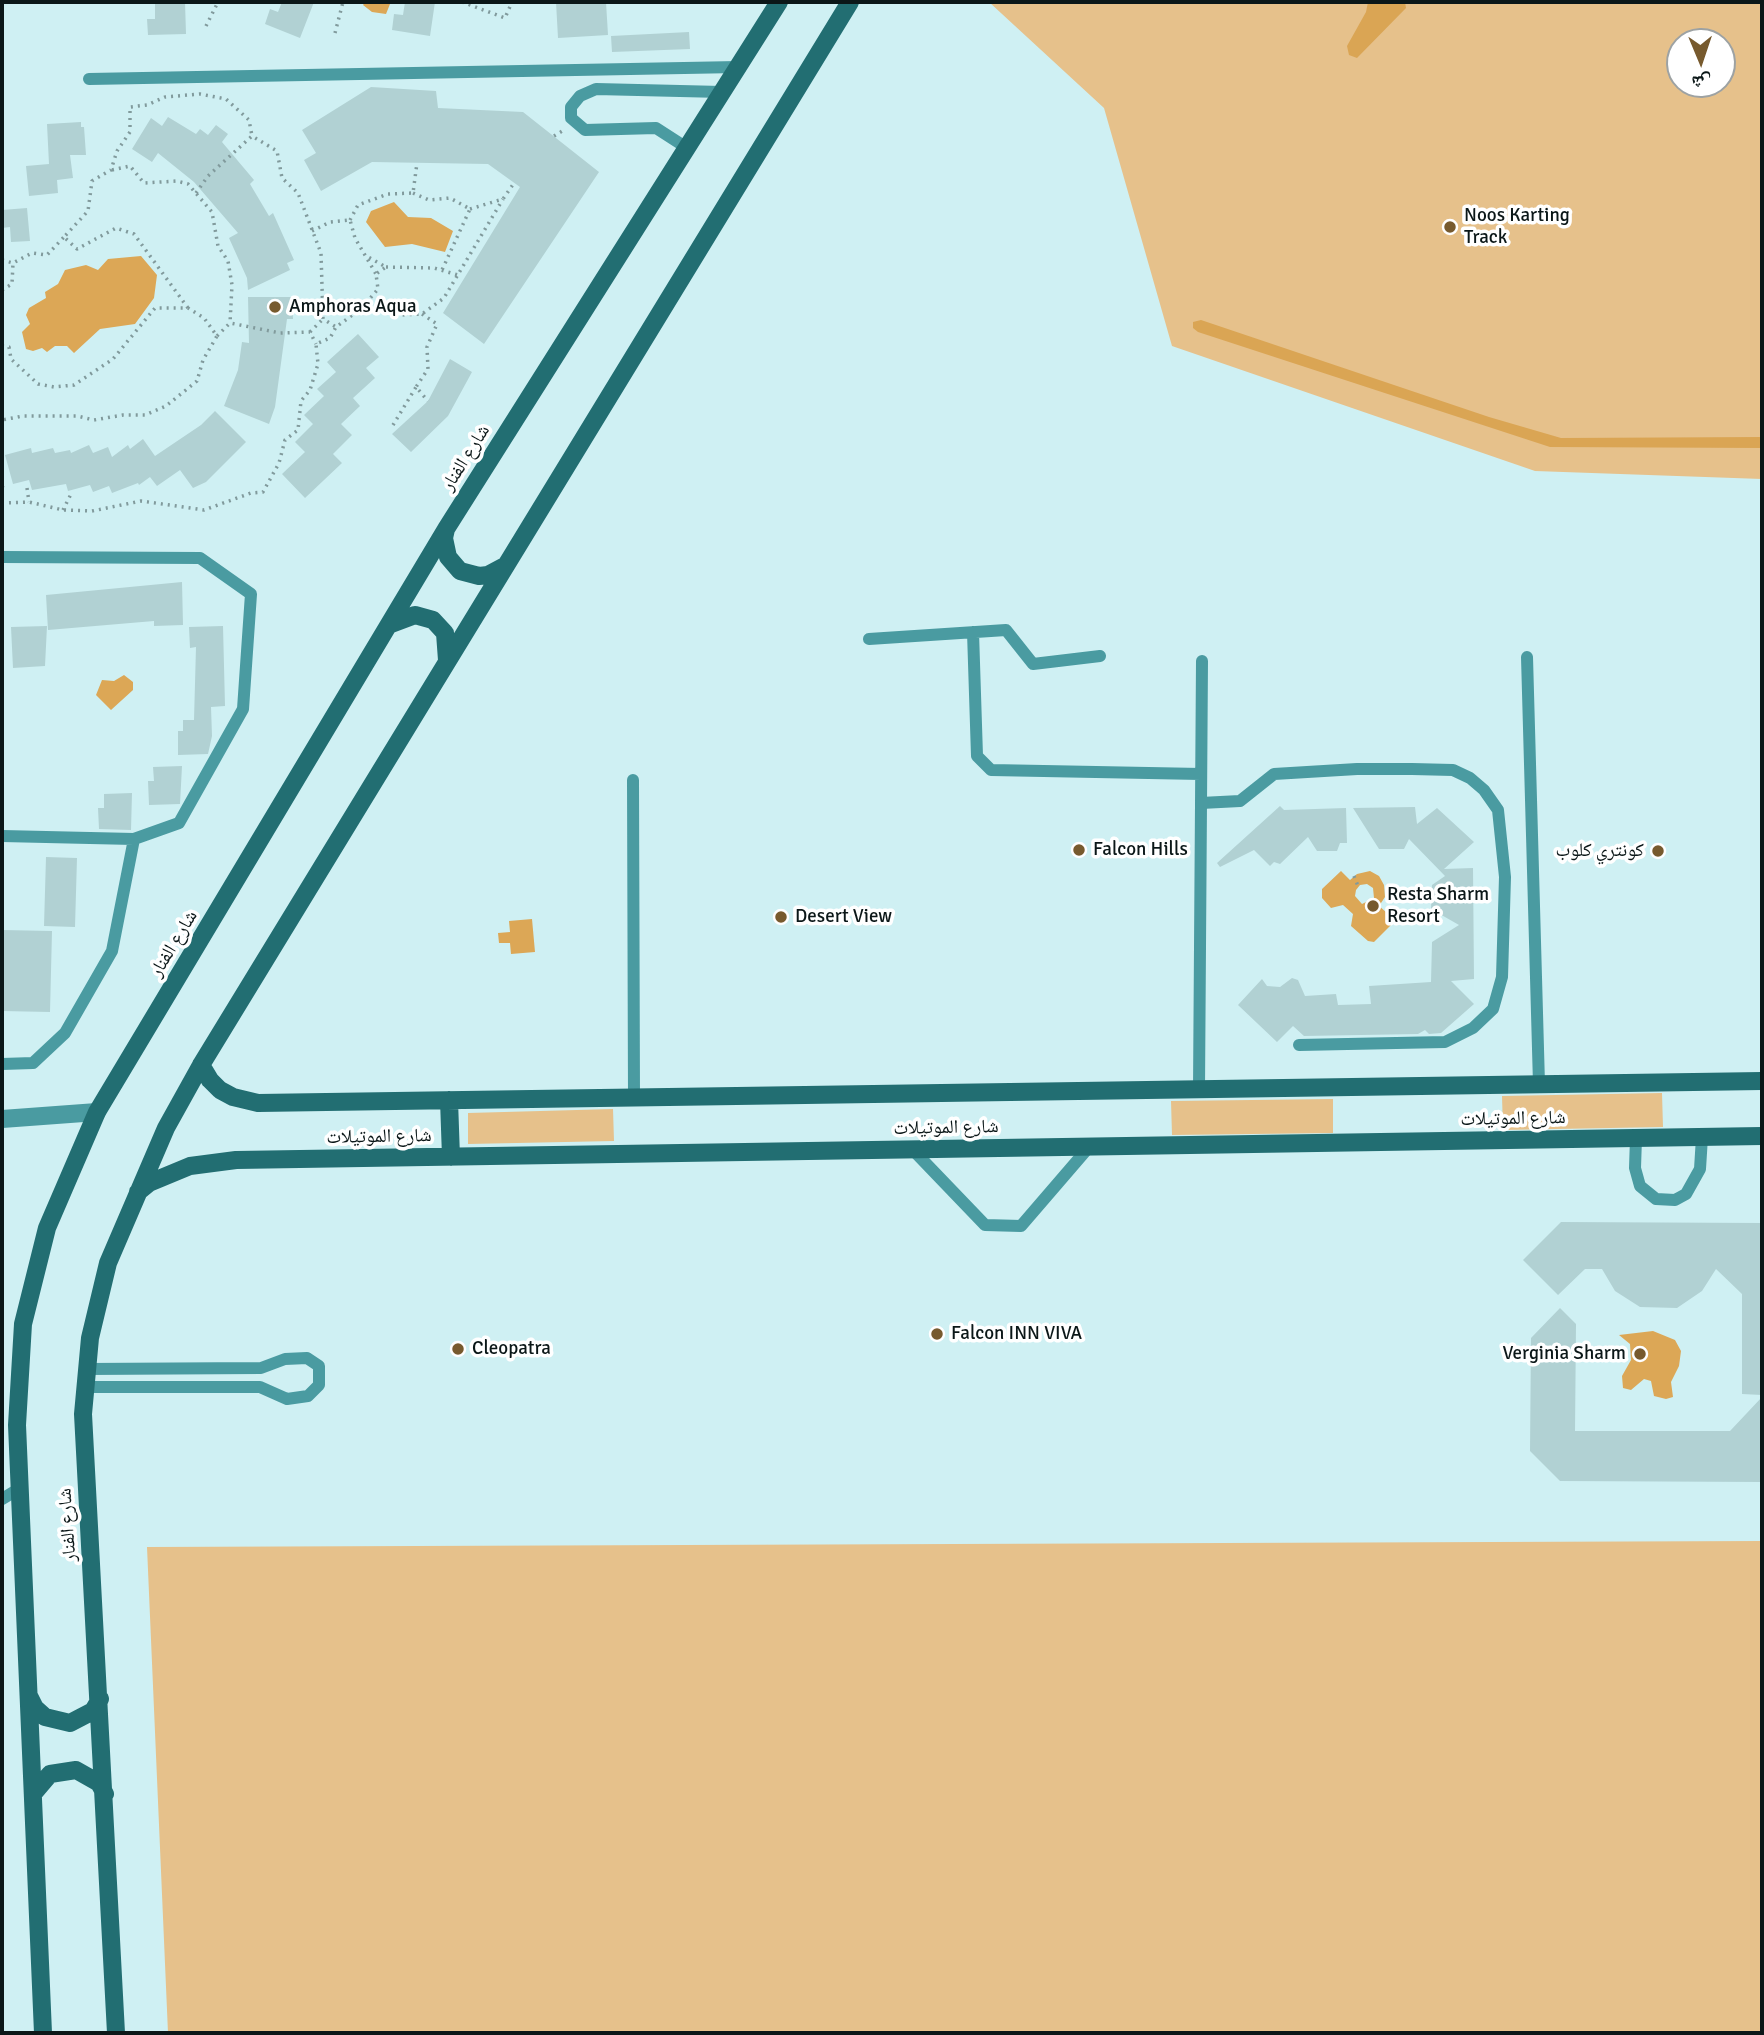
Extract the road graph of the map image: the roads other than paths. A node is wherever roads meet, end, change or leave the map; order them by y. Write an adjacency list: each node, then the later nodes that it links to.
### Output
1 (779, 2): 3 (main road, شارع الفنار)
2 (850, 2): 9 (main road, شارع الفنار)
3 (738, 67): 4 (lane); 5 (main road, شارع الفنار)
4 (89, 79)
5 (722, 92): 6 (main road, شارع الفنار); 6 (lane)
6 (687, 148): 7 (main road, شارع الفنار)
7 (446, 529): 9 (main road); 10 (main road, شارع الفنار)
8 (2, 557): 21 (lane)
9 (505, 566): 15 (main road, شارع الفنار)
10 (390, 625): 15 (main road); 30 (main road, شارع الفنار)
11 (973, 632): 12 (lane); 13 (lane); 17 (lane)
12 (869, 639)
13 (1100, 656)
14 (1527, 657): 26 (lane)
15 (447, 660): 24 (main road, شارع الفنار)
16 (1202, 661): 17 (lane)
17 (1201, 774): 19 (lane)
18 (633, 780): 28 (lane)
19 (1201, 803): 22 (lane); 27 (lane)
20 (2, 836): 21 (lane)
21 (134, 839): 23 (lane)
22 (1299, 1045)
23 (2, 1064)
24 (201, 1065): 29 (main road, شارع الموتيلات); 38 (main road, شارع الفنار)
25 (1762, 1081): 26 (main road, شارع الموتيلات)
26 (1539, 1084): 27 (main road, شارع الموتيلات)
27 (1199, 1089): 28 (main road, شارع الموتيلات)
28 (634, 1097): 29 (main road, شارع الموتيلات)
29 (449, 1100): 37 (main road)
30 (97, 1112): 31 (street); 40 (main road, شارع الفنار)
31 (2, 1119)
32 (1762, 1136): 33 (main road, شارع الموتيلات)
33 (1702, 1137): 34 (main road, شارع الموتيلات); 34 (lane)
34 (1636, 1138): 35 (main road, شارع الموتيلات)
35 (1089, 1147): 36 (main road, شارع الموتيلات); 36 (lane)
36 (913, 1150): 37 (main road, شارع الموتيلات)
37 (452, 1157): 38 (main road, شارع الموتيلات)
38 (138, 1192): 39 (main road, شارع الفنار)
39 (85, 1378): 39 (lane); 42 (main road, شارع الفنار)
40 (9, 1494): 41 (main road, شارع الفنار)
41 (29, 1696): 42 (main road); 43 (main road, شارع الفنار)
42 (100, 1699): 44 (main road, شارع الفنار)
43 (33, 1794): 44 (main road); 45 (main road, شارع الفنار)
44 (105, 1794): 46 (main road, شارع الفنار)
45 (43, 2033)
46 (117, 2033)

